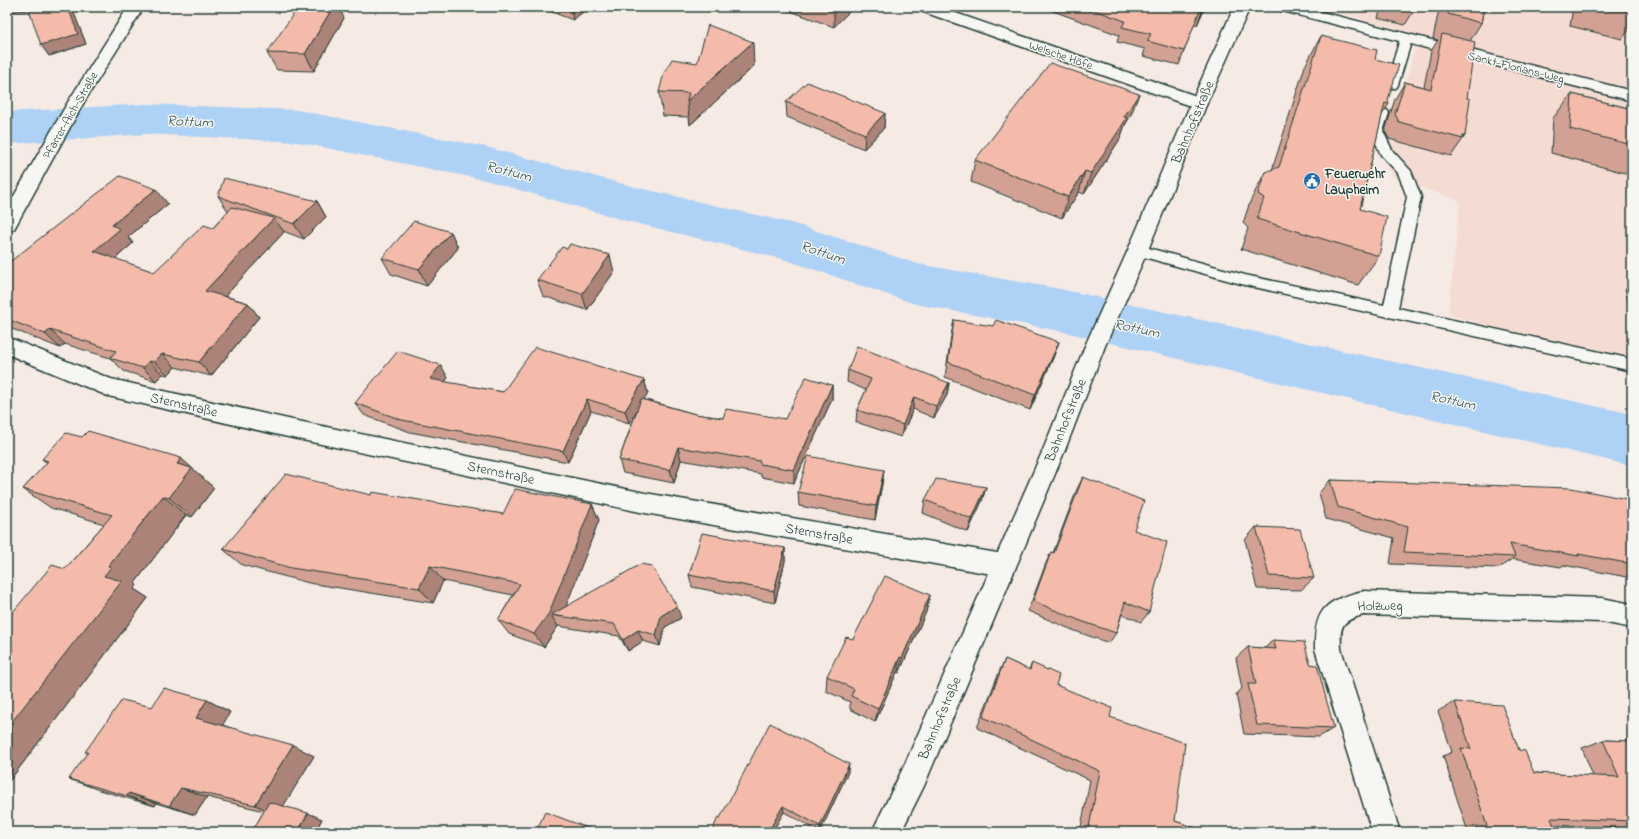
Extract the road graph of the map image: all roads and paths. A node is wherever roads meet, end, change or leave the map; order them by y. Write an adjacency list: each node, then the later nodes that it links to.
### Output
1 (136, 7): 8 (street, Pfarrer-Aich-Straße)
2 (923, 7): 7 (street, Welsche Höfe)
3 (1242, 7): 7 (street, Bahnhofstraße)
4 (1284, 7): 5 (street, Sankt-Florians-Weg)
5 (1406, 39): 6 (street, Sankt-Florians-Weg); 10 (lane)
6 (1632, 96)
7 (1199, 103): 9 (street, Bahnhofstraße)
8 (7, 224)
9 (1138, 250): 10 (lane); 13 (street, Bahnhofstraße)
10 (1390, 311): 12 (lane)
11 (7, 345): 13 (street, Sternstraße)
12 (1632, 365)
13 (1004, 565): 15 (street, Bahnhofstraße)
14 (1632, 616): 16 (street, Holzweg)
15 (886, 832)
16 (1386, 832)

